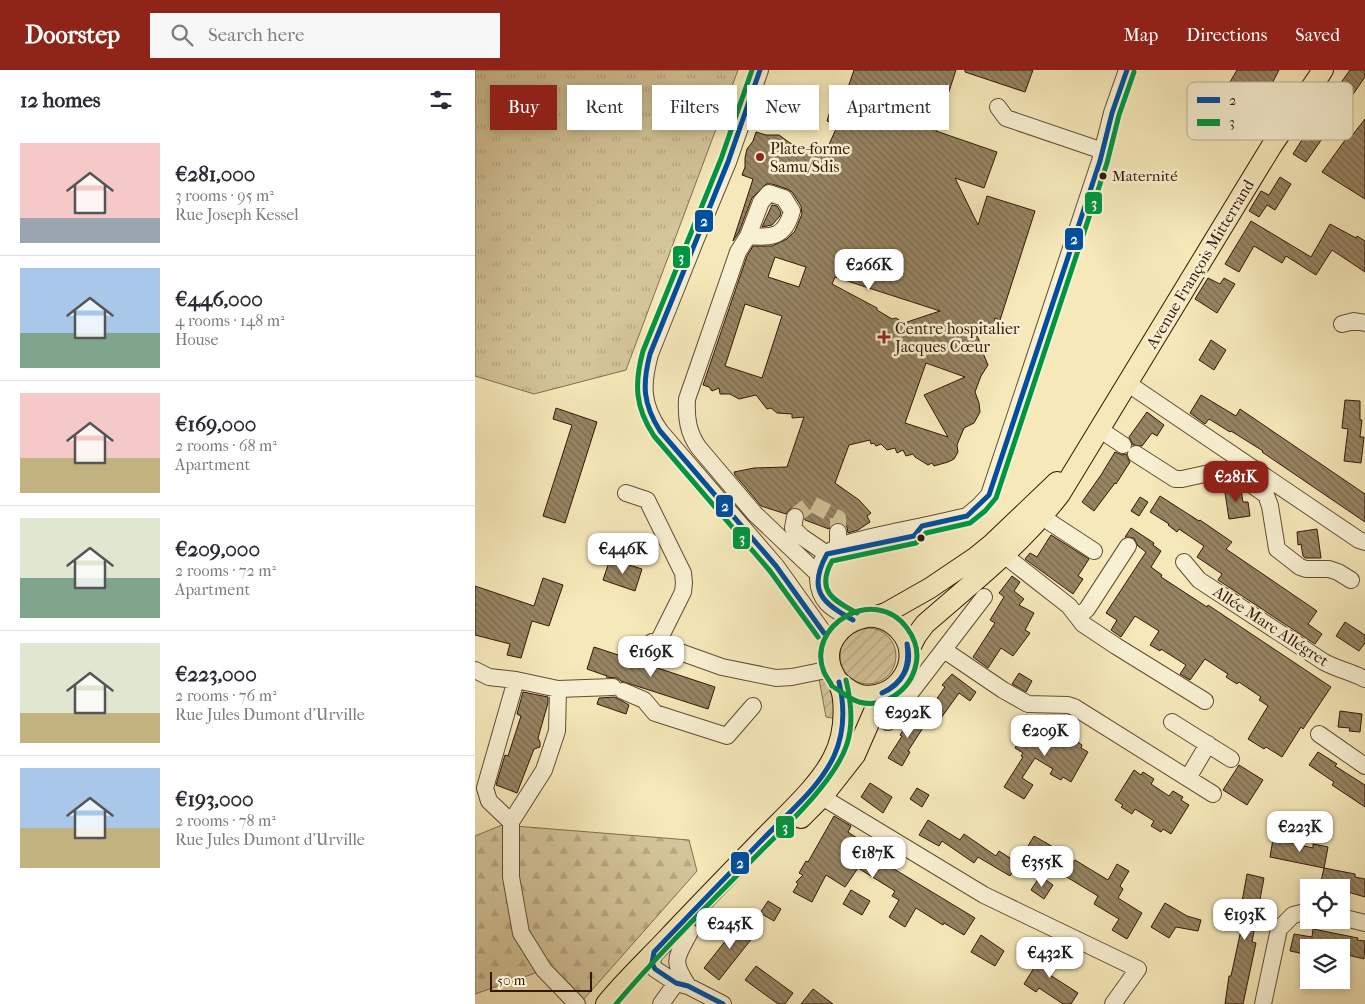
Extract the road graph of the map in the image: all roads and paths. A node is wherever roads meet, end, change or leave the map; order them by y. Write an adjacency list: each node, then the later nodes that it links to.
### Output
1 (753, 70): 6 (street)
2 (760, 70): 7 (street)
3 (1127, 70): 11 (street)
4 (1323, 70): 5 (main road, Avenue François Mitterrand)
5 (1315, 82)
6 (754, 85)
7 (755, 85)
8 (998, 107): 11 (street)
9 (747, 108): 28 (street)
10 (1274, 140): 15 (main road, Avenue François Mitterrand)
11 (1103, 151): 23 (street)
12 (748, 236): 19 (street)
13 (1365, 323): 14 (street)
14 (1342, 324)
15 (1127, 383): 16 (main road, Avenue François Mitterrand); 22 (street)
16 (1099, 429): 17 (main road, Avenue François Mitterrand); 30 (street)
17 (1080, 460): 21 (main road, Avenue François Mitterrand); 25 (main road, Avenue François Mitterrand)
18 (626, 493): 39 (street)
19 (755, 514): 28 (street); 29 (street)
20 (795, 517): 23 (street)
21 (1042, 517): 25 (main road, Avenue François Mitterrand); 26 (street)
22 (1365, 542)
23 (834, 544): 29 (street)
24 (1128, 546): 33 (street)
25 (997, 550): 32 (main road, Avenue François Mitterrand); 33 (street); 36 (main road, Avenue François Mitterrand)
26 (1094, 551)
27 (1184, 562): 40 (street, Allée Marc Allégret)
28 (776, 566): 35 (street)
29 (818, 574): 34 (street)
30 (1351, 580)
31 (984, 598): 37 (street)
32 (874, 617): 34 (main road); 36 (main road)
33 (1078, 617): 45 (street)
34 (853, 620): 35 (main road)
35 (831, 645): 39 (main road)
36 (909, 650): 42 (main road)
37 (944, 650): 42 (street); 53 (street)
38 (475, 670): 41 (street)
39 (835, 675): 44 (main road); 61 (main road)
40 (1365, 678)
41 (515, 680): 43 (street); 56 (street)
42 (908, 684): 44 (main road); 47 (street)
43 (558, 689): 46 (street); 56 (street)
44 (884, 694): 55 (main road)
45 (1205, 701)
46 (753, 706)
47 (888, 722)
48 (1172, 722): 50 (street)
49 (1319, 734): 52 (street)
50 (1208, 744): 51 (street); 53 (street)
51 (1231, 759)
52 (1365, 766)
53 (1188, 778): 54 (street)
54 (1213, 794)
55 (822, 797): 60 (main road); 68 (street)
56 (511, 822): 63 (street)
57 (1300, 913): 69 (street)
58 (1350, 919): 59 (street)
59 (1365, 923)
60 (691, 932): 61 (main road); 62 (street)
61 (655, 960): 62 (street); 64 (main road); 65 (main road)
62 (682, 985): 66 (street); 67 (street)
63 (577, 1004)
64 (605, 1004)
65 (623, 1004)
66 (661, 1004)
67 (723, 1004)
68 (1113, 1004)
69 (1263, 1004)

